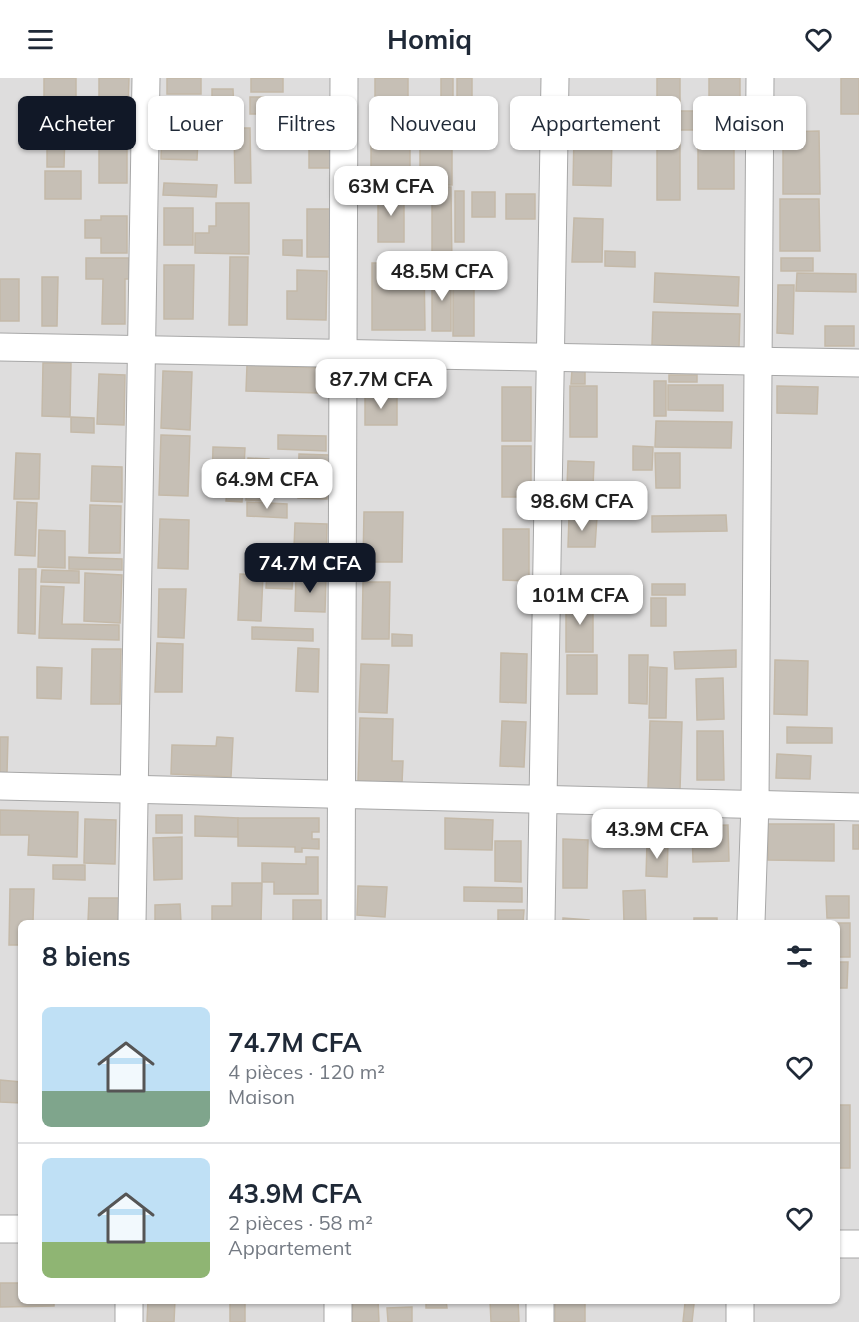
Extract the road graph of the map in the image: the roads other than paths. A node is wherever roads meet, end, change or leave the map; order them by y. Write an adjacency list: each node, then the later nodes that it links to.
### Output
1 (146, 78): 6 (street)
2 (344, 78): 7 (street)
3 (555, 78): 8 (street)
4 (760, 78): 9 (street)
5 (0, 347): 6 (street)
6 (142, 350): 7 (street); 12 (street)
7 (343, 353): 8 (street); 13 (street)
8 (549, 359): 9 (street); 14 (street)
9 (759, 362): 10 (street); 15 (street)
10 (859, 363)
11 (0, 786): 12 (street)
12 (133, 790): 13 (street); 17 (street)
13 (341, 793): 14 (street); 18 (street)
14 (542, 801): 15 (street); 19 (street)
15 (755, 803): 16 (street); 20 (street)
16 (859, 807)
17 (132, 920)
18 (341, 920)
19 (542, 920)
20 (751, 920)
21 (0, 1229): 22 (street)
22 (18, 1229)
23 (840, 1244): 24 (street)
24 (859, 1244)
25 (129, 1304): 29 (street)
26 (338, 1304): 30 (street)
27 (540, 1304): 31 (street)
28 (740, 1304): 32 (street)
29 (129, 1322)
30 (338, 1322)
31 (540, 1322)
32 (740, 1322)

